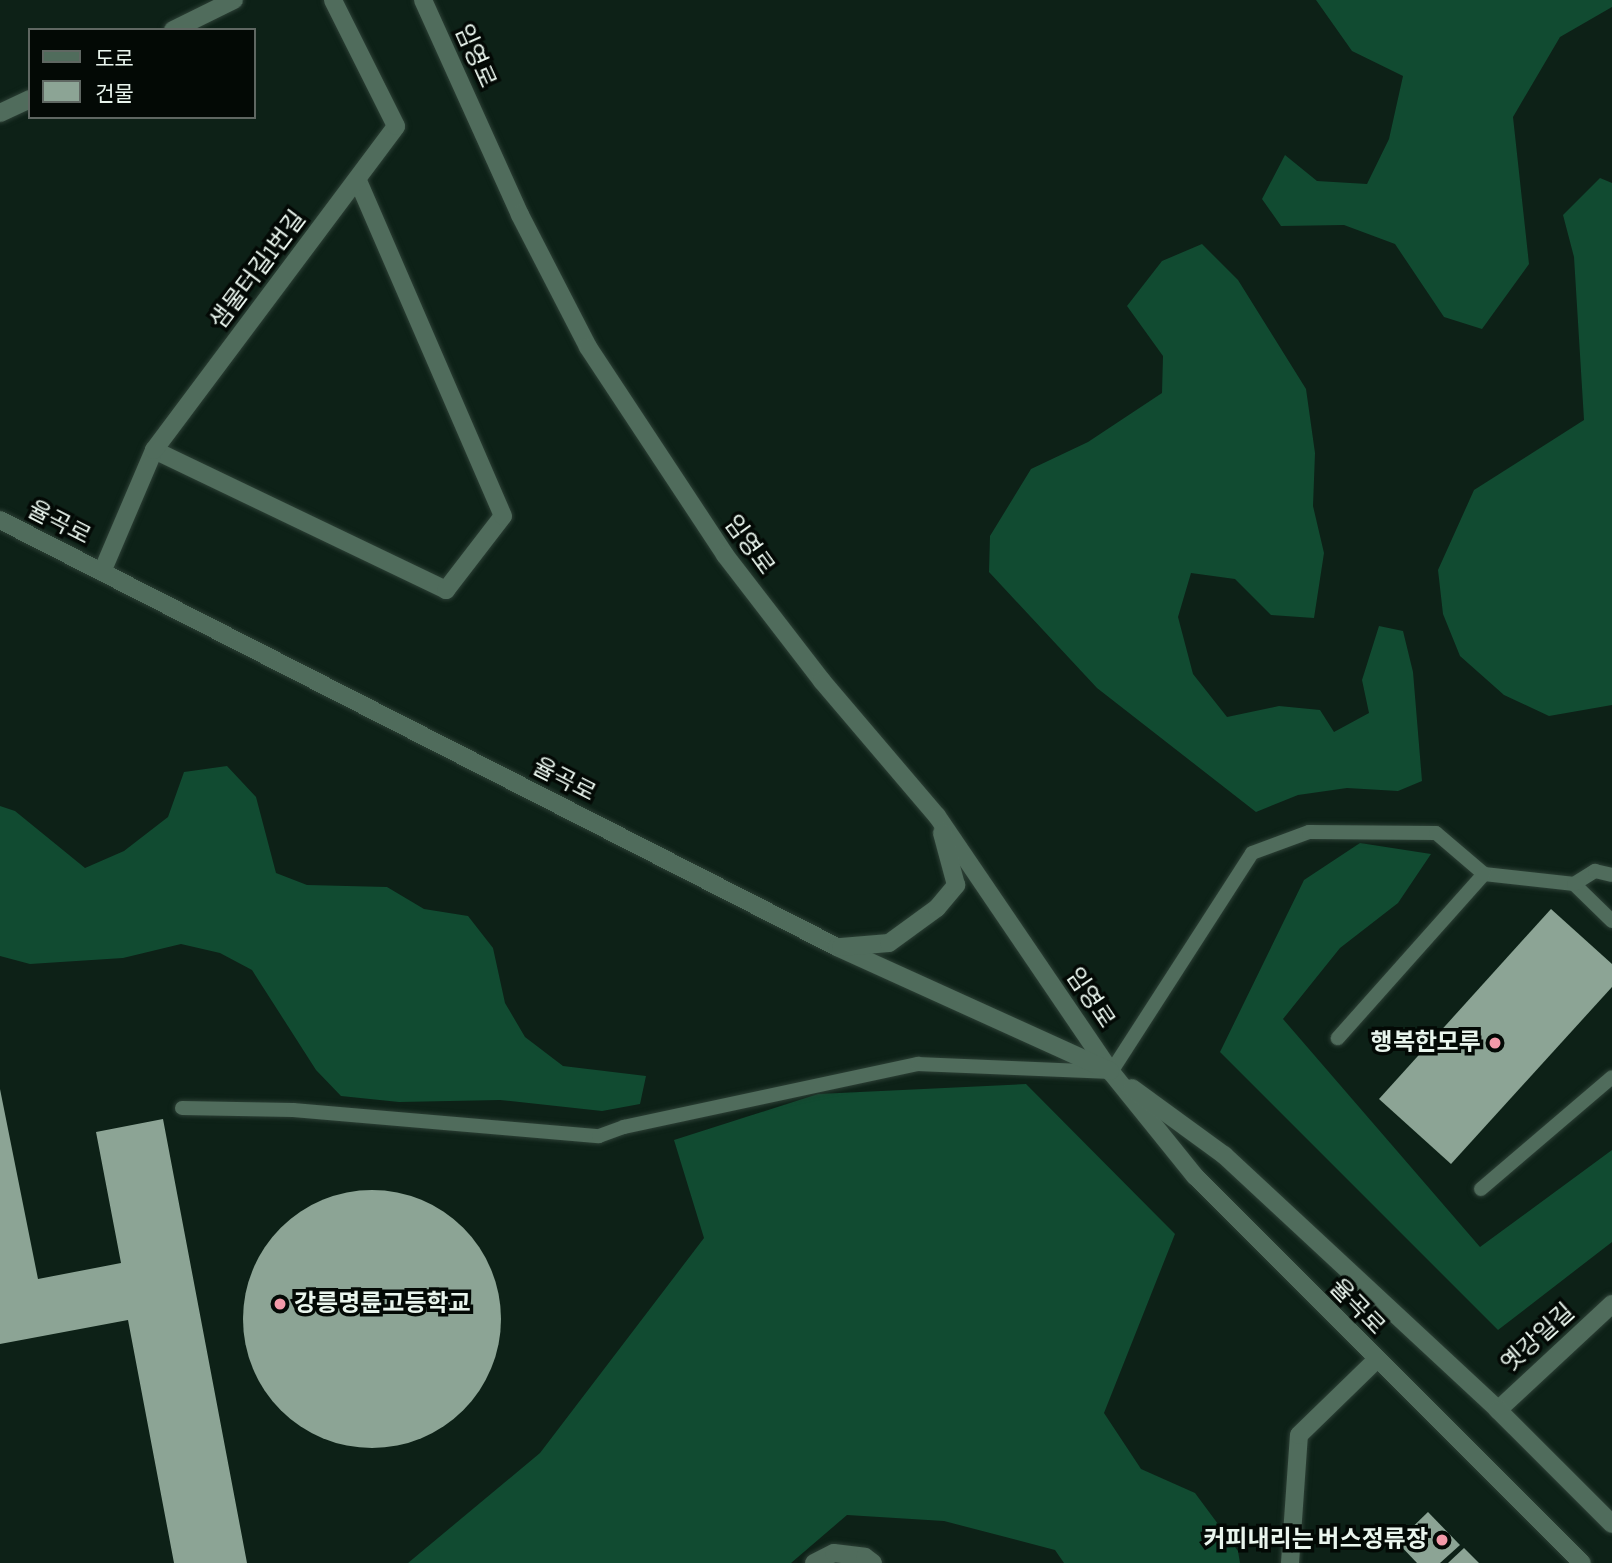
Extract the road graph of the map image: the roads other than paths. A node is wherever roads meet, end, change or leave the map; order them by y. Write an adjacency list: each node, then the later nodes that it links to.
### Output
1 (234, 0): 4 (street)
2 (333, 0): 7 (street, 샘물터길1번길)
3 (423, 0): 11 (street, 임영로)
4 (177, 28)
5 (28, 100): 6 (street)
6 (0, 113)
7 (357, 179): 8 (street, 샘물터길1번길); 8 (street)
8 (155, 450): 10 (street, 샘물터길1번길)
9 (0, 520): 10 (street, 율곡로)
10 (102, 572): 16 (street, 율곡로)
11 (937, 816): 16 (street); 18 (street, 임영로)
12 (1484, 874): 14 (lane); 17 (lane); 18 (lane)
13 (1612, 875): 14 (lane)
14 (1574, 884): 15 (lane)
15 (1612, 921)
16 (837, 947): 18 (street, 율곡로)
17 (1338, 1038)
18 (1111, 1072): 20 (lane); 23 (street, 율곡로); 24 (street, 율곡로)
19 (1612, 1077): 21 (lane)
20 (182, 1108)
21 (1481, 1189)
22 (1612, 1304): 24 (street, 옛강일길)
23 (1375, 1361): 28 (street); 29 (street, 율곡로)
24 (1498, 1410): 25 (street, 율곡로)
25 (1612, 1524)
26 (814, 1563): 27 (street)
27 (873, 1563)
28 (1290, 1563)
29 (1581, 1563)

